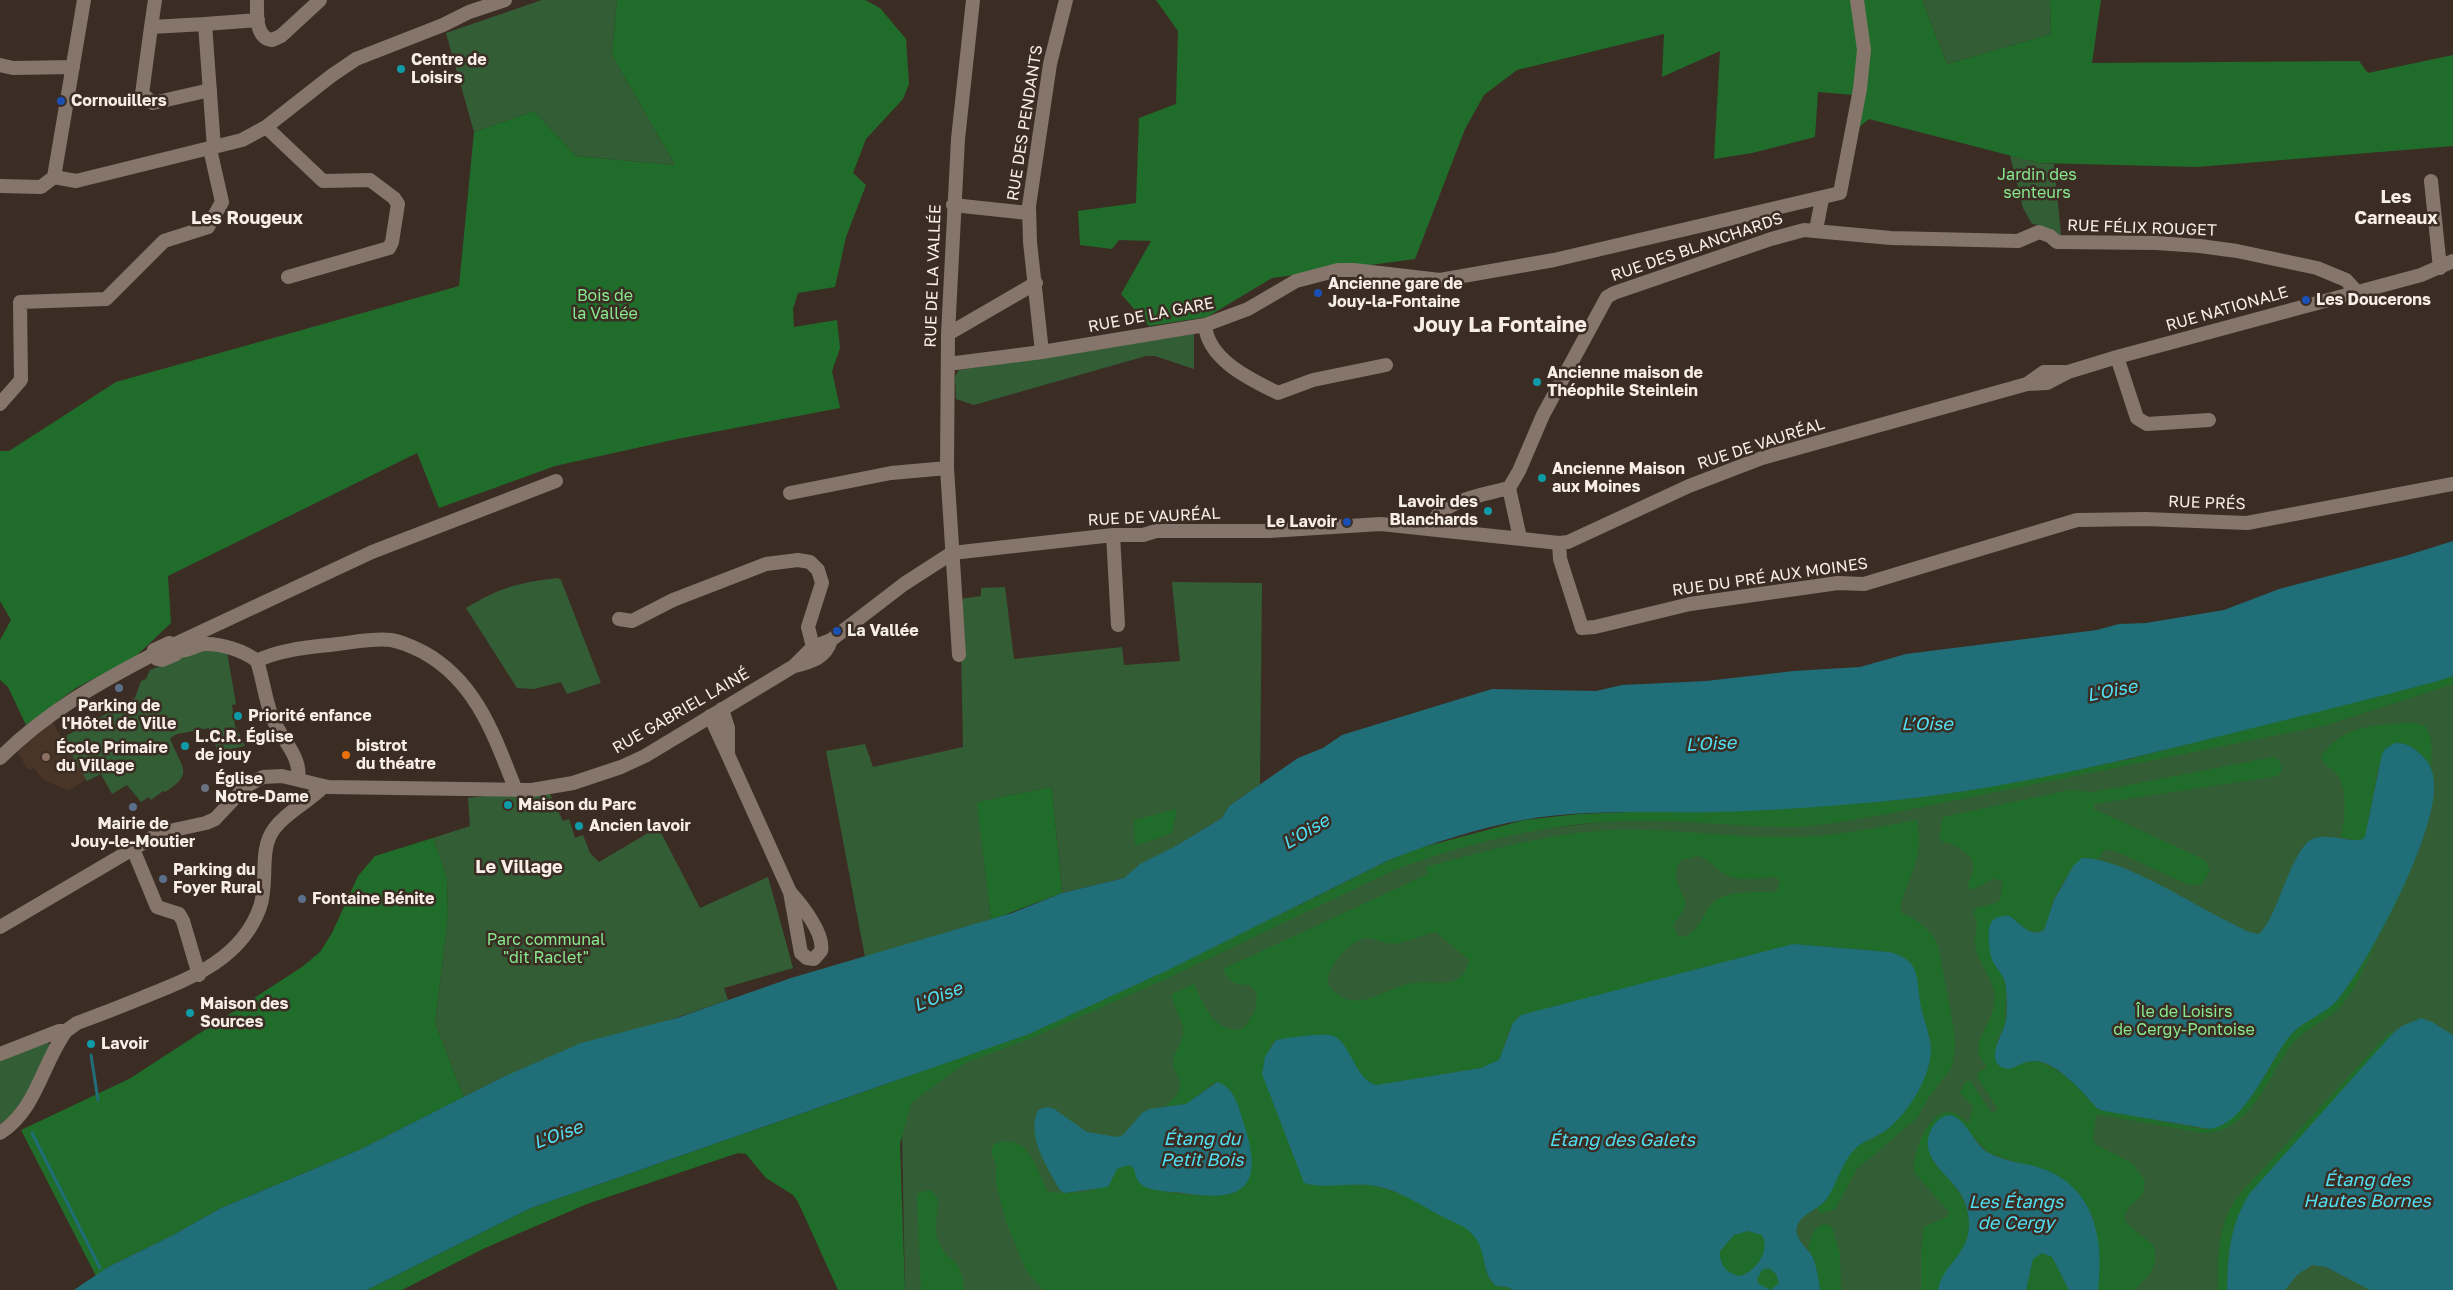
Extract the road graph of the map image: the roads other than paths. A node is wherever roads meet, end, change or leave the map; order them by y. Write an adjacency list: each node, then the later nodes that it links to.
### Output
1 (84, 0): 14 (street)
2 (156, 0): 12 (street)
3 (257, 0): 10 (street)
4 (320, 0): 10 (street)
5 (505, 0): 9 (street)
6 (973, 0): 22 (street, RUE DE LA VALLÉE)
7 (1066, 0): 23 (street, RUE DES PENDANTS)
8 (1857, 0): 21 (street, RUE DE LA GARE)
9 (467, 6): 16 (street)
10 (258, 20): 11 (street)
11 (205, 24): 12 (street); 15 (street)
12 (151, 27): 15 (street)
13 (0, 65): 14 (street)
14 (73, 67): 18 (street)
15 (210, 90): 17 (street)
16 (266, 127): 17 (street); 28 (street)
17 (212, 148): 18 (street); 37 (street)
18 (54, 177): 20 (street)
19 (2431, 181): 27 (street)
20 (0, 186)
21 (1822, 199): 24 (street); 31 (street, RUE DE LA GARE)
22 (953, 205): 23 (street); 32 (street, RUE DE LA VALLÉE)
23 (1028, 213): 29 (street, RUE DES PENDANTS)
24 (1816, 230): 25 (street, RUE DES BLANCHARDS); 43 (street, RUE DES BLANCHARDS)
25 (1923, 239): 30 (street, RUE FÉLIX ROUGET)
26 (2453, 262): 27 (street, RUE NATIONALE)
27 (2440, 268): 30 (street, RUE NATIONALE)
28 (288, 277)
29 (1036, 283): 32 (street); 33 (street, RUE DES PENDANTS)
30 (2356, 291): 34 (street, RUE NATIONALE)
31 (1205, 325): 33 (street, RUE DE LA GARE); 36 (street)
32 (948, 334): 35 (street, RUE DE LA VALLÉE)
33 (1042, 352): 35 (street, RUE DE LA GARE)
34 (2117, 357): 38 (street, RUE NATIONALE); 39 (street)
35 (948, 364): 40 (street, RUE DE LA VALLÉE)
36 (1386, 365)
37 (0, 404)
38 (1933, 410): 48 (street, RUE DE VAURÉAL)
39 (2209, 420)
40 (947, 468): 44 (street); 49 (street, RUE DE LA VALLÉE)
41 (556, 482): 55 (street)
42 (2453, 484): 50 (street, RUE PRÉS)
43 (1509, 488): 45 (street); 47 (street)
44 (790, 493)
45 (1430, 529): 46 (street, RUE DE VAURÉAL); 47 (street, RUE DE VAURÉAL)
46 (1113, 535): 49 (street, RUE DE VAURÉAL); 52 (street)
47 (1520, 538): 48 (street, RUE DE VAURÉAL)
48 (1559, 543): 50 (street, RUE DU PRÉ AUX MOINES)
49 (952, 553): 53 (street, RUE GABRIEL LAINÉ); 56 (street, RUE DE LA VALLÉE)
50 (1961, 556)
51 (619, 619): 54 (street)
52 (1118, 625)
53 (831, 640): 54 (street, RUE GABRIEL LAINÉ); 58 (street, RUE GABRIEL LAINÉ)
54 (813, 647): 58 (street, RUE GABRIEL LAINÉ)
55 (176, 648): 57 (street); 60 (street)
56 (959, 655)
57 (256, 661): 61 (street); 63 (street)
58 (794, 666): 59 (street, RUE GABRIEL LAINÉ)
59 (716, 713): 63 (street, RUE GABRIEL LAINÉ); 65 (street)
60 (0, 758)
61 (298, 779): 62 (street, RUE GABRIEL LAINÉ); 64 (street, RUE GABRIEL LAINÉ)
62 (322, 787): 63 (street, RUE GABRIEL LAINÉ); 67 (street)
63 (515, 788)
64 (133, 848): 66 (street, RUE GABRIEL LAINÉ); 67 (street)
65 (790, 892)
66 (0, 927)
67 (198, 974): 68 (street)
68 (66, 1031): 69 (street); 70 (street)
69 (0, 1054)
70 (0, 1133)

